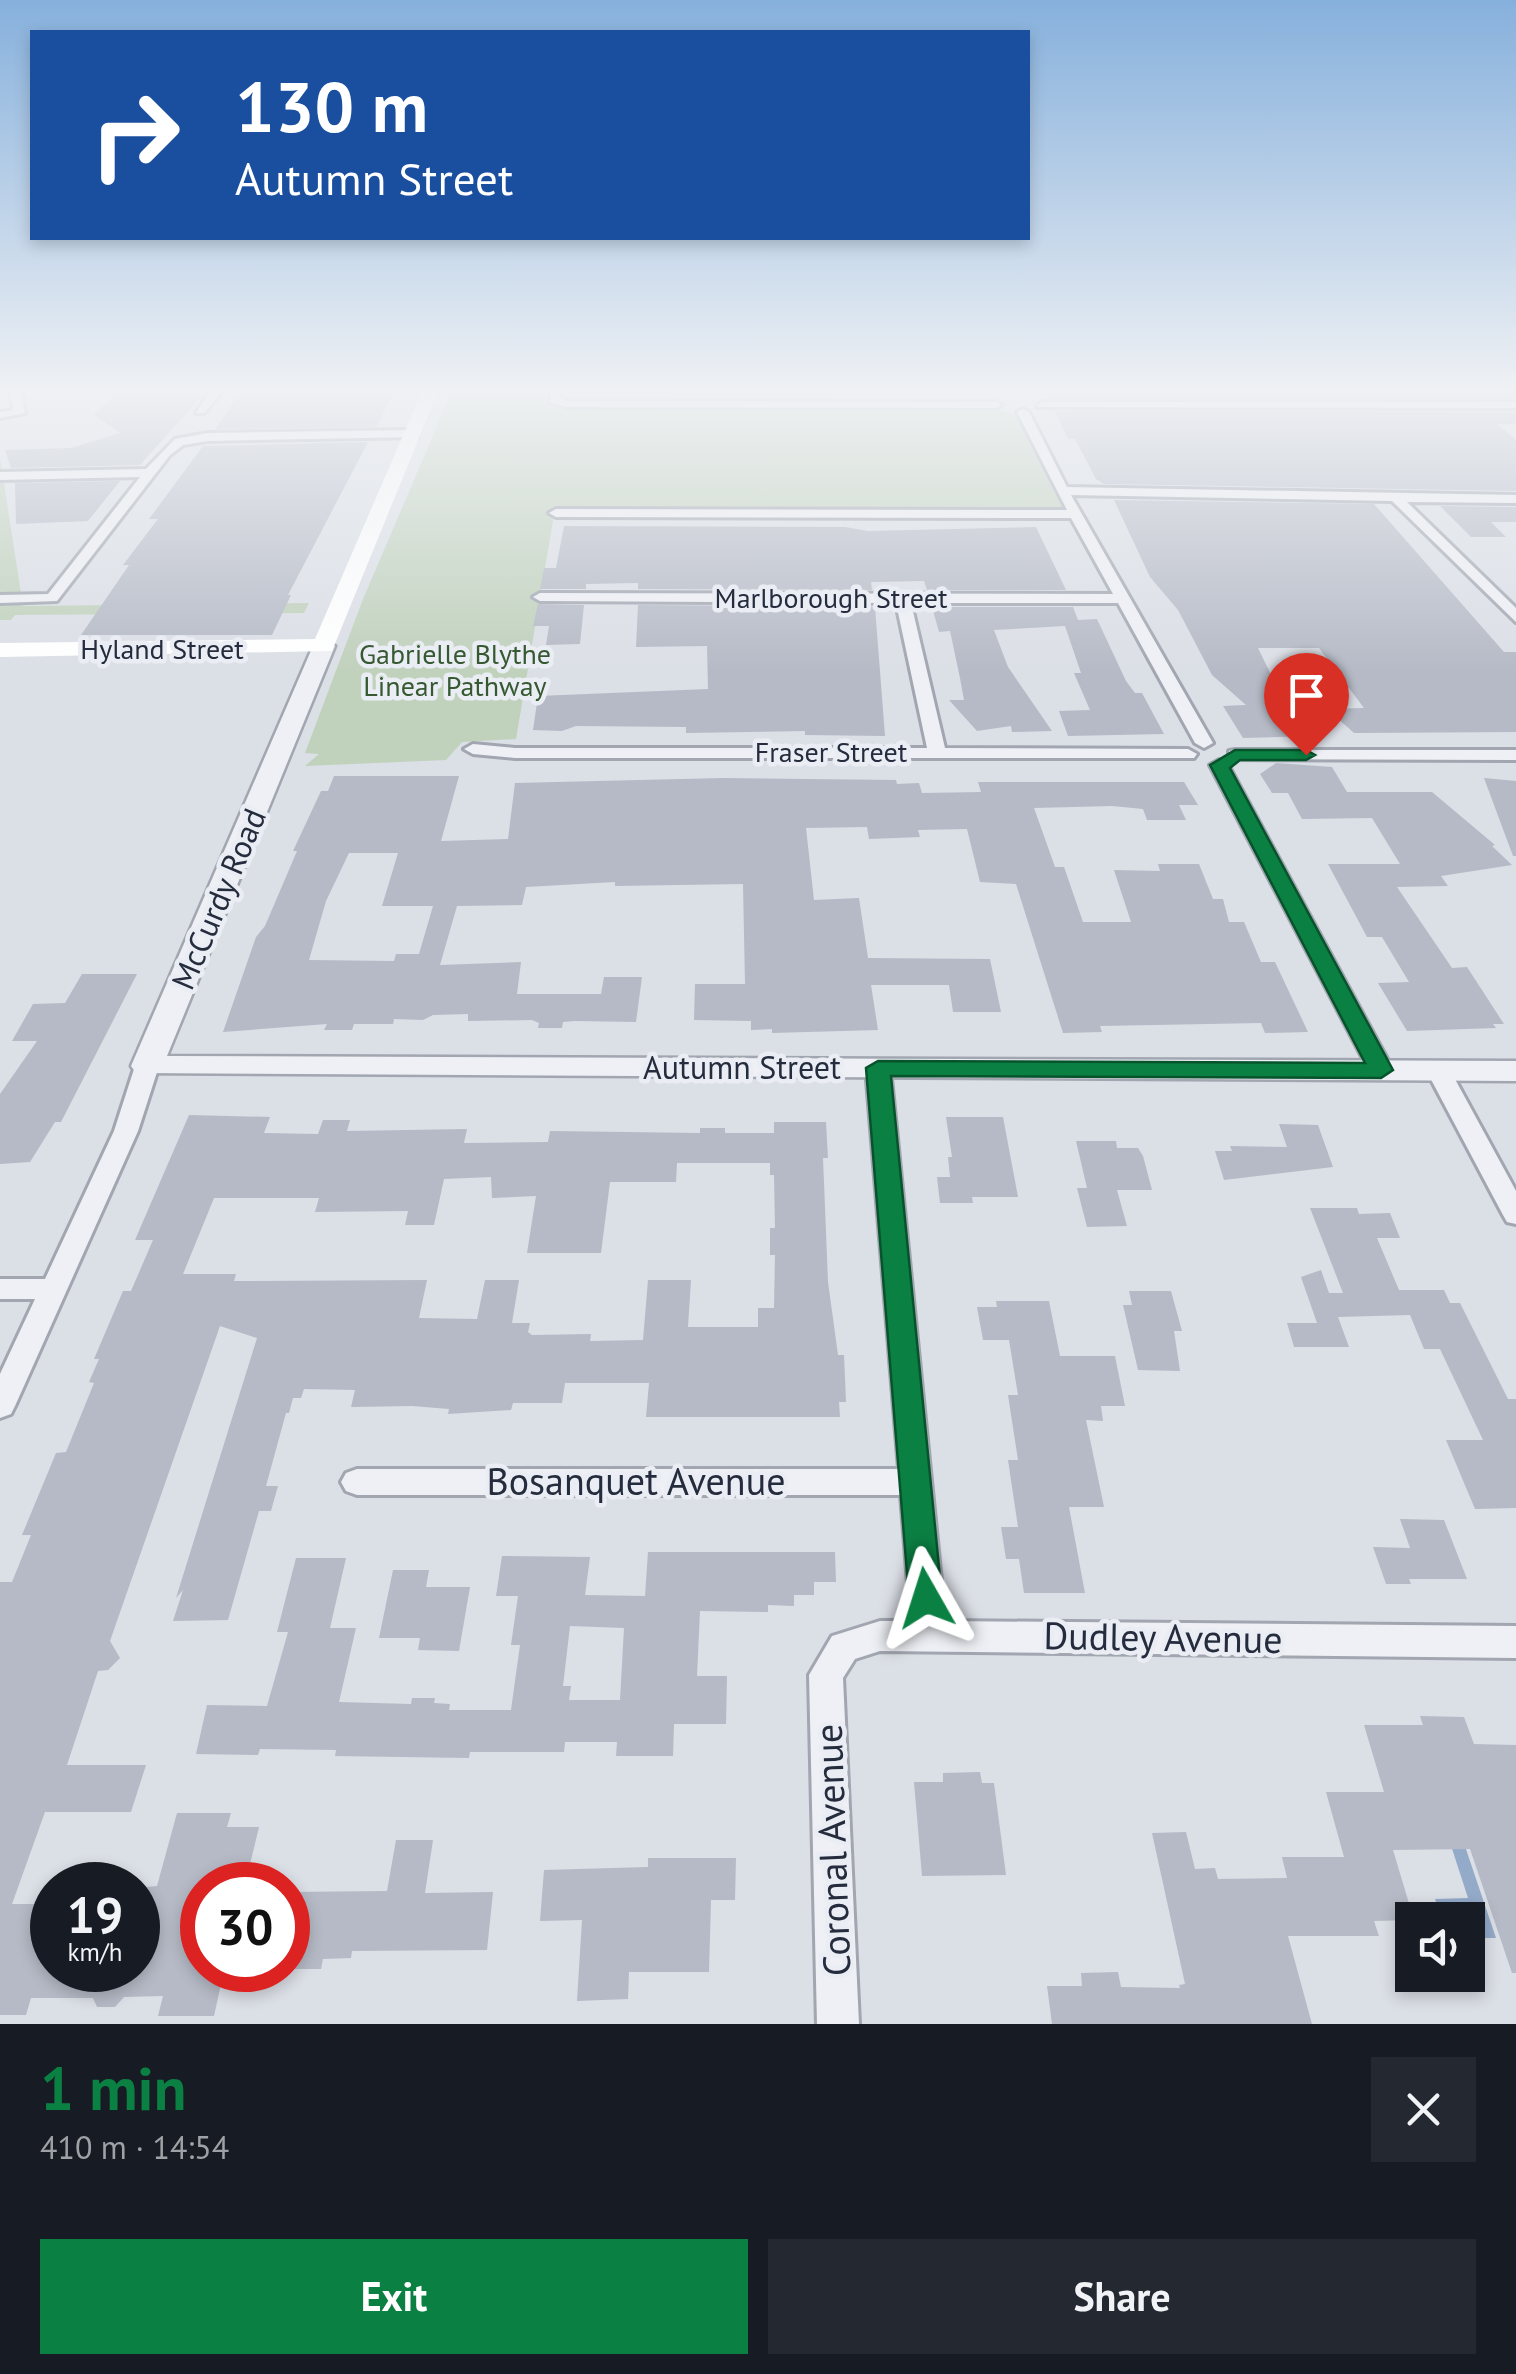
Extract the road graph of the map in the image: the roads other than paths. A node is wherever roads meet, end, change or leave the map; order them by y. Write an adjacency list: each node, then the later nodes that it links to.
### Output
1 (142, 483): 11 (street)
2 (392, 483): 14 (main road, McCurdy Road)
3 (1058, 483): 4 (street)
4 (1062, 491): 5 (street); 8 (street)
5 (1398, 500): 6 (street); 13 (street)
6 (1516, 500)
7 (556, 512): 8 (street)
8 (1075, 514): 12 (street)
9 (540, 597): 10 (street, Marlborough Street)
10 (902, 598): 12 (street, Marlborough Street); 18 (street)
11 (0, 599)
12 (1122, 599): 17 (street)
13 (1516, 616)
14 (324, 646): 15 (main road, Hyland Street); 21 (street, McCurdy Road)
15 (0, 650)
16 (473, 749): 18 (street, Fraser Street)
17 (1196, 749): 18 (street, Fraser Street); 20 (street, Fraser Street)
18 (937, 753)
19 (1516, 755): 20 (street)
20 (1227, 760): 23 (street)
21 (147, 1066): 22 (street, Autumn Street); 28 (street, McCurdy Road)
22 (878, 1068): 23 (street, Autumn Street); 31 (street)
23 (1381, 1070): 24 (street, Autumn Street)
24 (1438, 1070): 25 (street, Autumn Street); 26 (street)
25 (1516, 1071)
26 (1516, 1215)
27 (0, 1289): 28 (street)
28 (53, 1289): 29 (street, McCurdy Road)
29 (0, 1406)
30 (357, 1482): 31 (street, Bosanquet Avenue)
31 (914, 1482): 32 (street)
32 (929, 1636): 33 (street, Dudley Avenue); 34 (street, Dudley Avenue)
33 (1516, 1642)
34 (826, 1675): 35 (street, Coronal Avenue)
35 (838, 2024)

